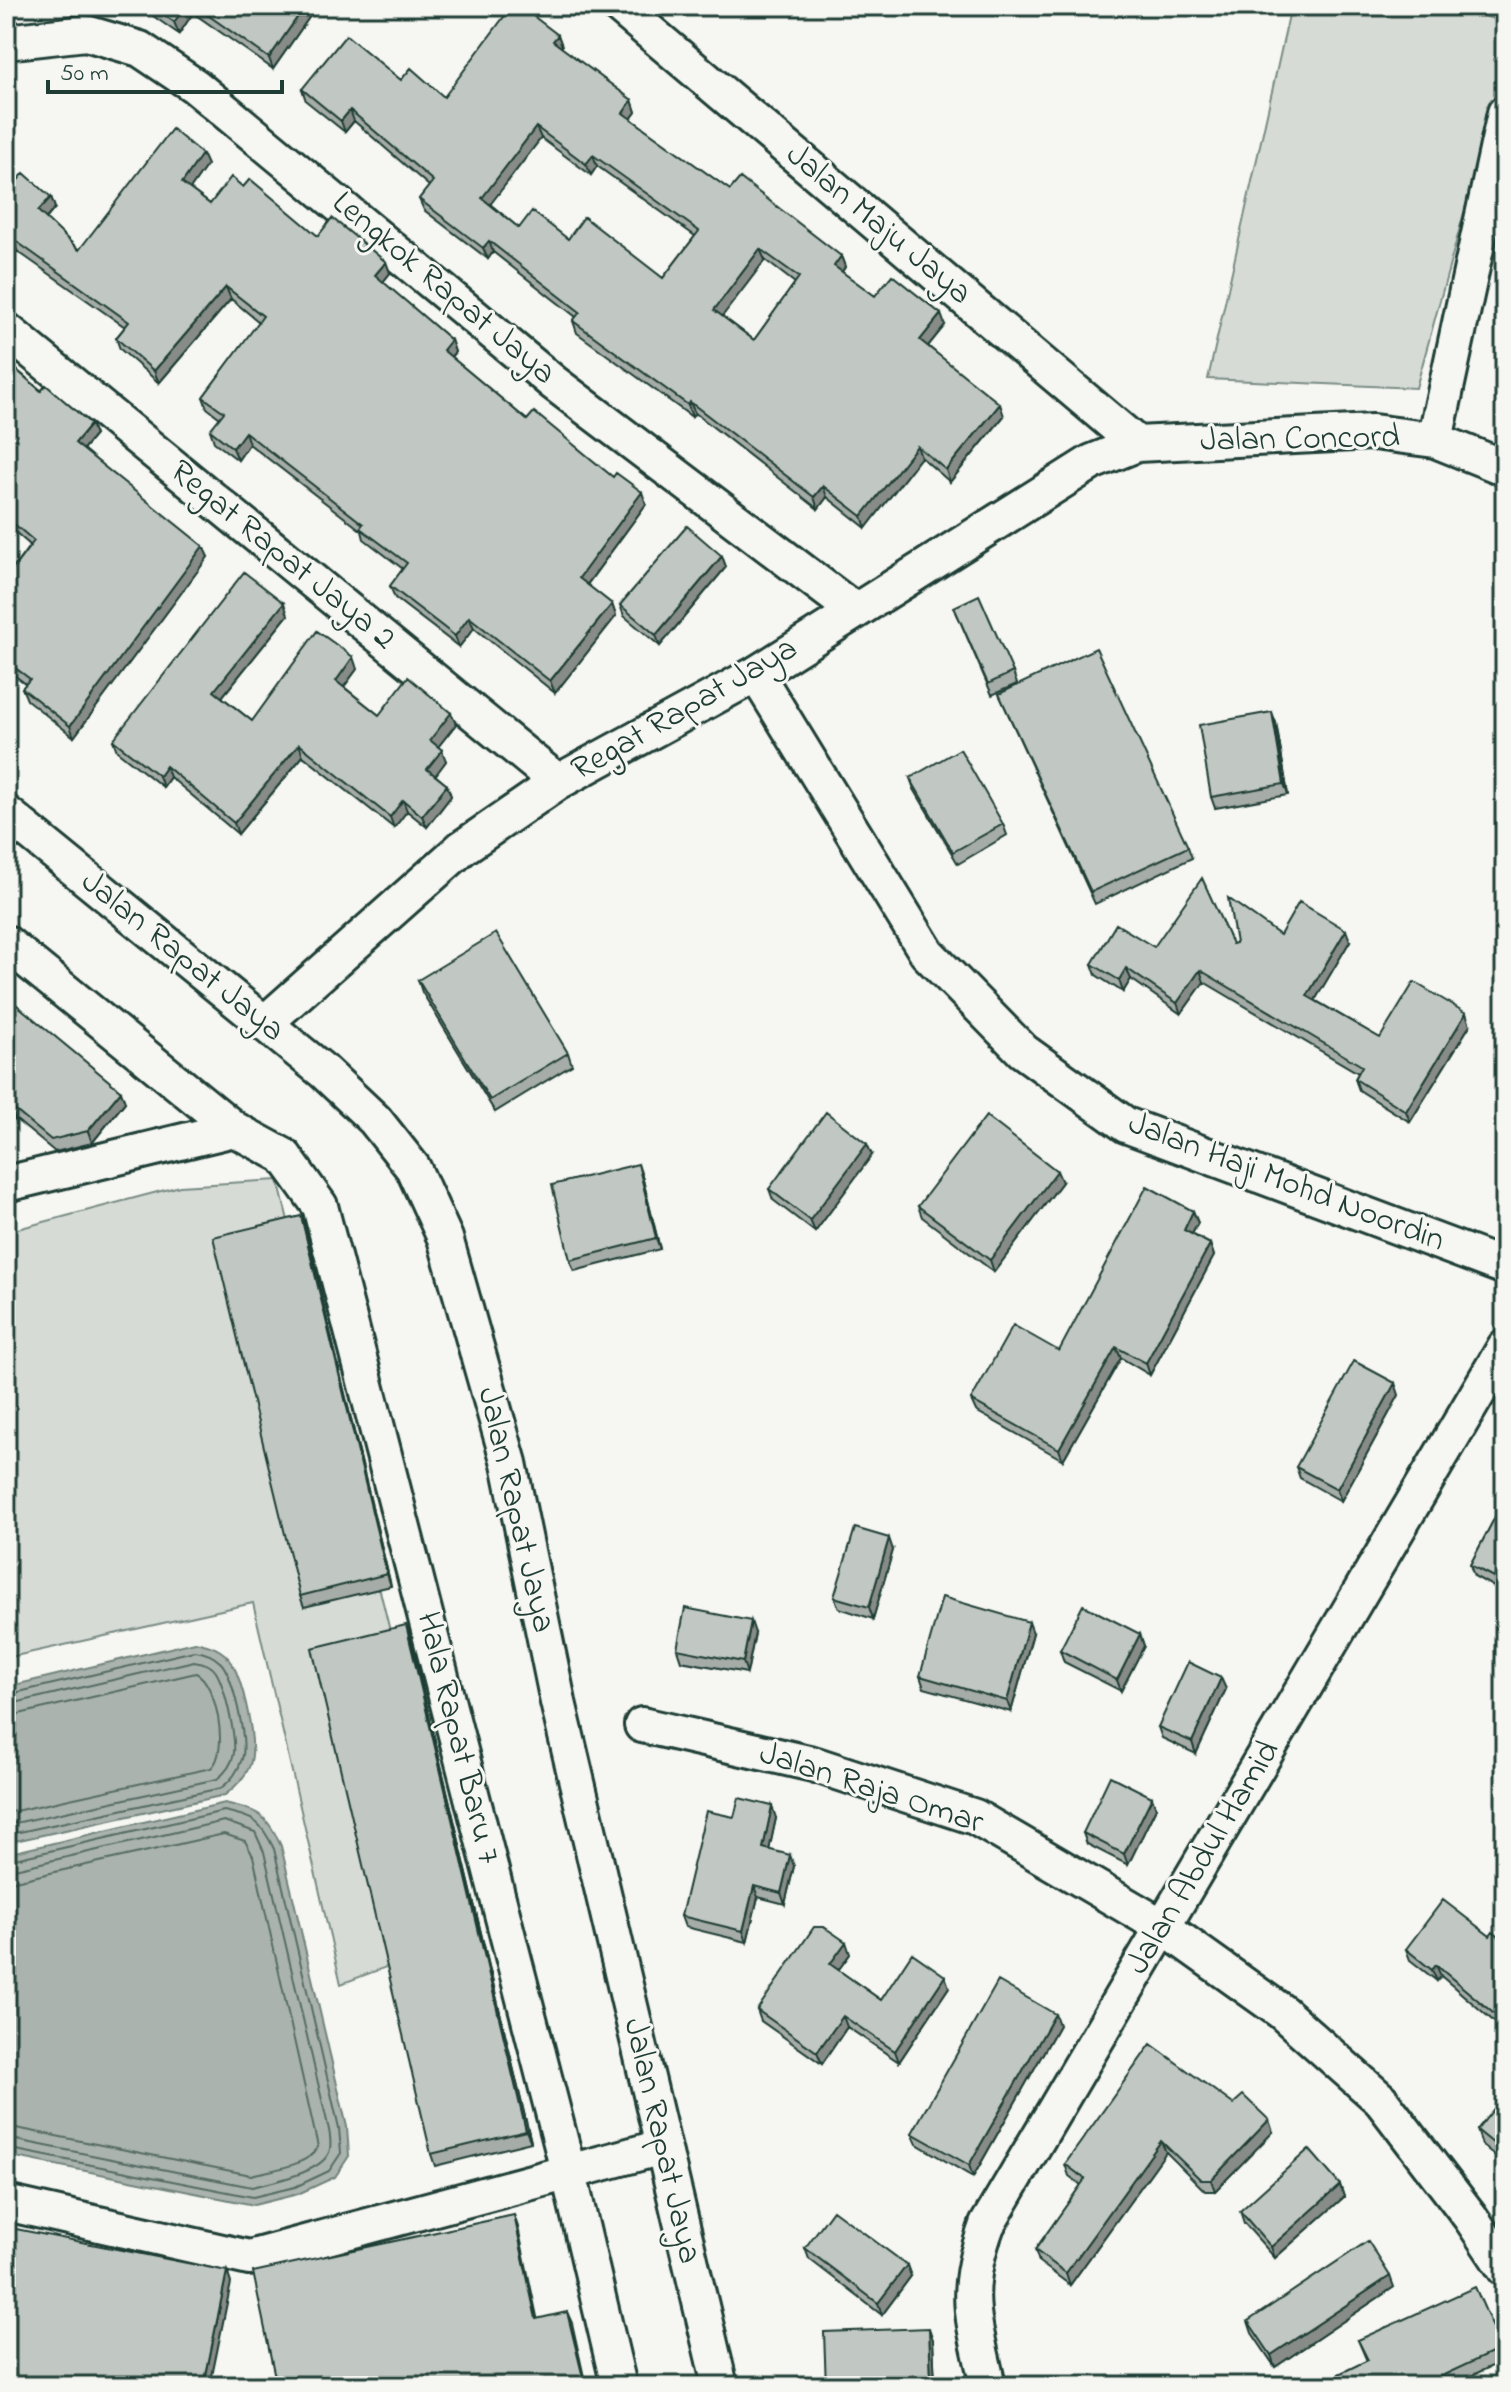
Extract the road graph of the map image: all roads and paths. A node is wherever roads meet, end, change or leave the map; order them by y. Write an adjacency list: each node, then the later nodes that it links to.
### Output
1 (619, 6): 7 (street, Jalan Maju Jaya)
2 (6, 42): 9 (street, Lengkok Rapat Jaya)
3 (1505, 113): 4 (street)
4 (1499, 169): 6 (street)
5 (6, 330): 11 (street, Regat Rapat Jaya 2)
6 (1435, 440): 7 (street, Jalan Concord); 8 (street, Jalan Concord)
7 (1137, 444): 9 (street, Regat Rapat Jaya)
8 (1505, 468)
9 (855, 611): 10 (street, Regat Rapat Jaya)
10 (756, 674): 11 (street, Regat Rapat Jaya); 17 (street, Jalan Haji Mohd Noordin)
11 (558, 782): 14 (street, Regat Rapat Jaya)
12 (6, 813): 14 (street, Jalan Rapat Jaya)
13 (6, 943): 15 (street)
14 (265, 1023): 21 (street, Jalan Rapat Jaya)
15 (234, 1129): 16 (street); 22 (street, Hala Rapat Baru 7)
16 (6, 1184)
17 (1505, 1267)
18 (1505, 1347): 20 (street, Jalan Abdul Hamid)
19 (642, 1725): 20 (street, Jalan Raja Omar)
20 (1163, 1927): 24 (street, Jalan Raja Omar); 27 (street, Jalan Abdul Hamid)
21 (662, 2147): 22 (street); 26 (street, Jalan Rapat Jaya)
22 (569, 2174): 23 (street); 25 (street, Hala Rapat Baru 7)
23 (6, 2203)
24 (1505, 2269)
25 (619, 2386)
26 (720, 2386)
27 (988, 2386)

